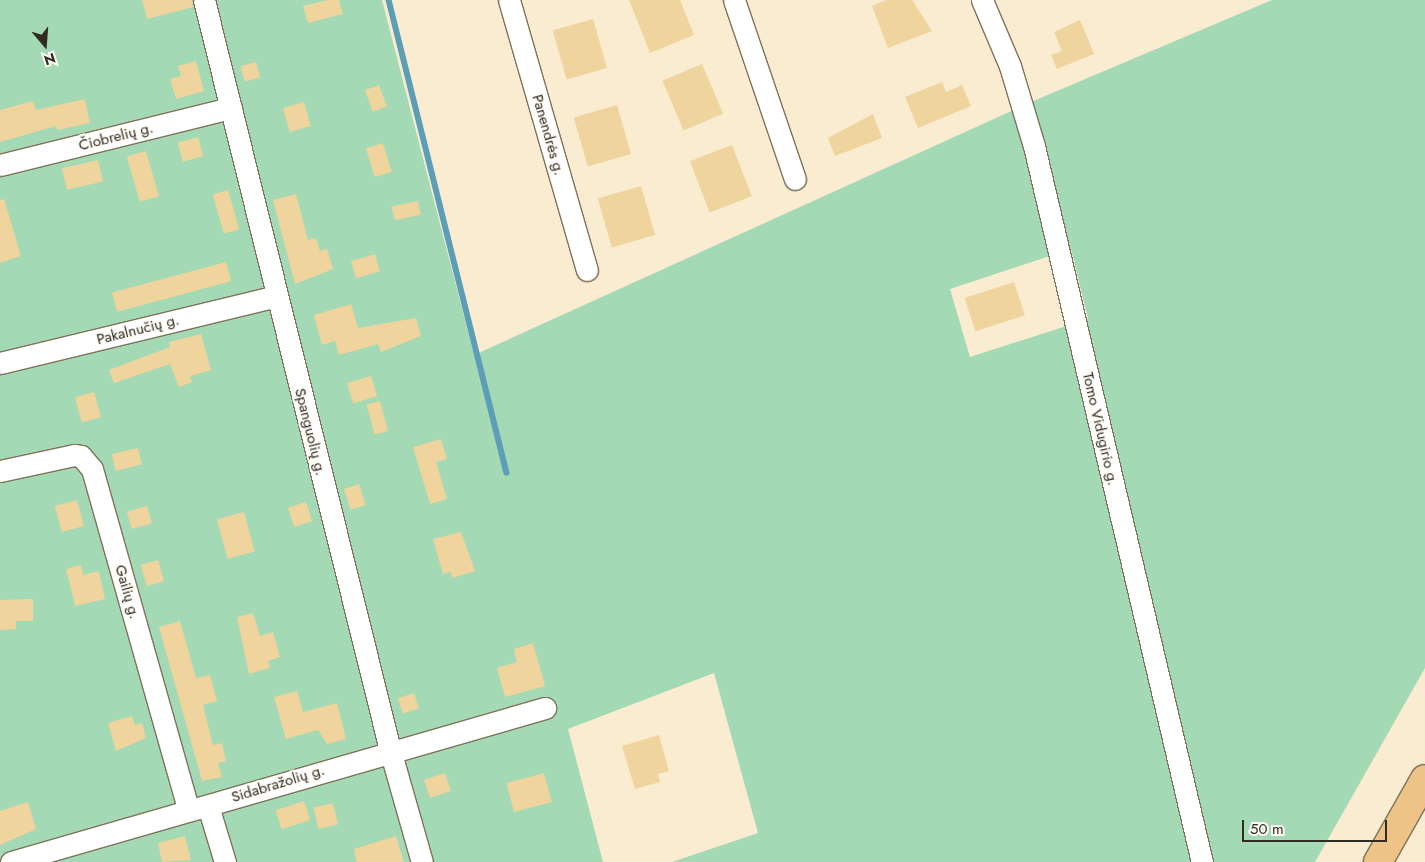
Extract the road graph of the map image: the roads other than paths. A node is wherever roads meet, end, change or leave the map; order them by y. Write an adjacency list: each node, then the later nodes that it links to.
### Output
1 (204, 0): 5 (street, Spanguolių g.)
2 (509, 0): 8 (street, Panendrės g.)
3 (734, 0): 7 (street)
4 (982, 0): 19 (street, Tomo Vidugirio g.)
5 (231, 108): 6 (street, Čiobrelių g.); 9 (street, Spanguolių g.)
6 (0, 165)
7 (795, 180)
8 (587, 270)
9 (276, 296): 10 (street, Pakalnučių g.); 13 (street, Spanguolių g.)
10 (0, 363)
11 (0, 471): 15 (street, Gailių g.)
12 (546, 708): 13 (street, Sidabražolių g.)
13 (390, 750): 15 (street, Sidabražolių g.); 18 (street, Spanguolių g.)
14 (1425, 779): 20 (main road)
15 (198, 808): 16 (street, Sidabražolių g.); 17 (street)
16 (24, 860)
17 (225, 862)
18 (422, 862)
19 (1202, 862)
20 (1378, 862)

